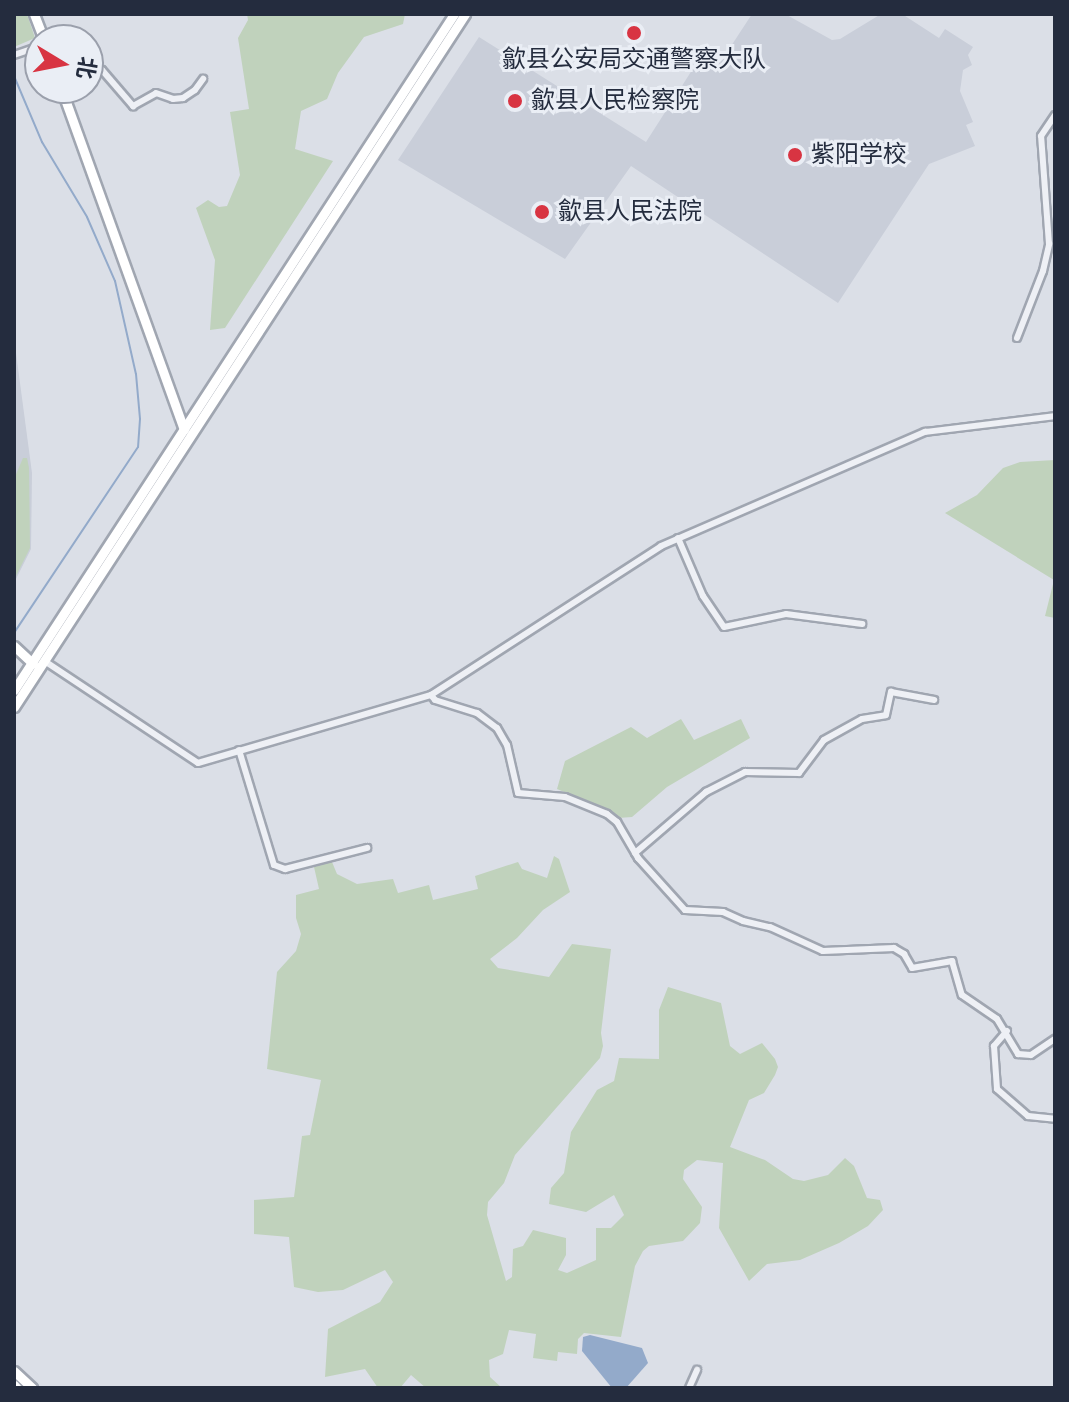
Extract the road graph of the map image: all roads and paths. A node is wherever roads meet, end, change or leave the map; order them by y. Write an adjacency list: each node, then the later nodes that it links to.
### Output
1 (454, 14): 9 (main road)
2 (465, 14): 13 (main road)
3 (104, 72): 4 (street)
4 (203, 79)
5 (67, 104): 9 (main road)
6 (1055, 115): 7 (street)
7 (1017, 338)
8 (1055, 416): 10 (street)
9 (184, 430): 14 (main road)
10 (678, 538): 11 (street); 16 (street)
11 (862, 624)
12 (16, 649): 14 (main road)
13 (46, 662): 18 (main road); 19 (street)
14 (33, 664): 15 (main road)
15 (14, 690)
16 (431, 695): 19 (street); 21 (street)
17 (934, 700): 21 (street)
18 (14, 707)
19 (239, 750): 20 (street)
20 (367, 848)
21 (635, 853): 22 (street)
22 (1007, 1031): 23 (street); 24 (street)
23 (1055, 1039)
24 (1055, 1119)
25 (697, 1370): 28 (street)
26 (14, 1371): 27 (main road)
27 (32, 1388)
28 (689, 1388)

